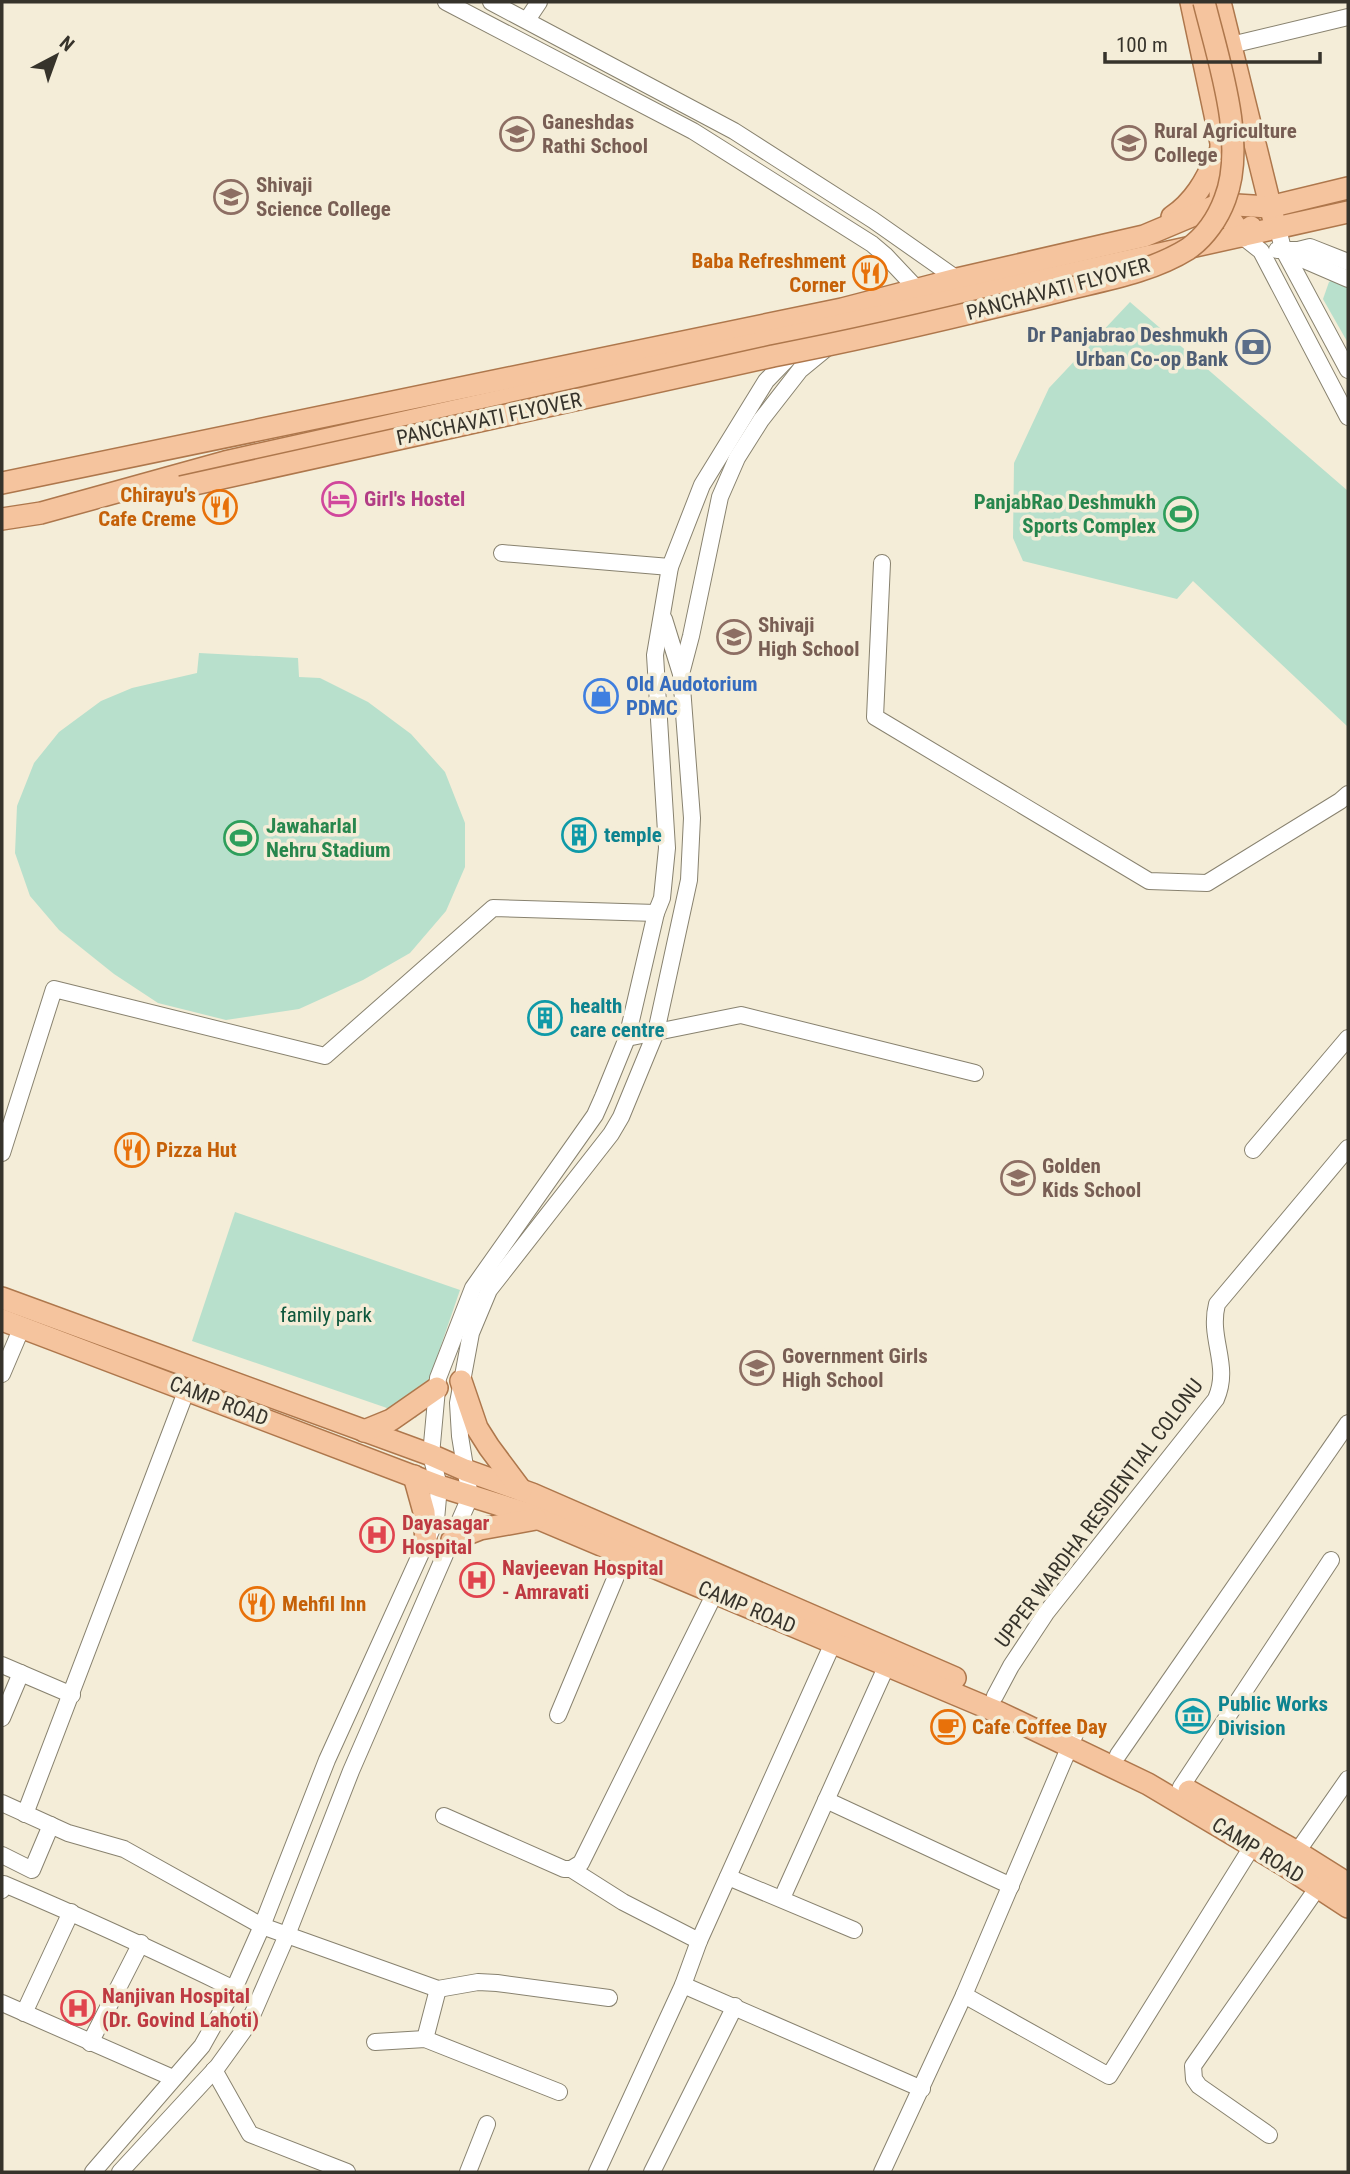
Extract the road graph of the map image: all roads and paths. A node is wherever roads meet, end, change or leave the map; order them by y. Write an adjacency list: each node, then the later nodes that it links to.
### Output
1 (446, 2): 11 (street)
2 (491, 2): 8 (street)
3 (539, 2): 8 (street)
4 (1191, 2): 12 (main road)
5 (1204, 2): 26 (main road, PANCHAVATI FLYOVER, bridge)
6 (1220, 2): 9 (main road)
7 (1348, 17): 9 (street)
8 (527, 20): 10 (street)
9 (1231, 45): 16 (main road)
10 (607, 63): 11 (street); 21 (street)
11 (598, 81): 24 (street)
12 (1221, 143): 14 (main road); 17 (main road)
13 (1348, 188): 16 (main road)
14 (1220, 204): 16 (main road); 16 (main road); 17 (main road)
15 (1348, 212): 18 (main road)
16 (1255, 222): 18 (main road); 18 (main road); 19 (street); 23 (main road)
17 (1144, 236): 21 (main road)
18 (1286, 243): 19 (street); 20 (street); 22 (street); 27 (street)
19 (1261, 251): 28 (street)
20 (1348, 262)
21 (957, 279): 23 (street); 24 (main road)
22 (1348, 279)
23 (970, 298): 24 (main road)
24 (922, 299): 25 (main road); 26 (main road)
25 (842, 309): 26 (street); 29 (main road)
26 (824, 338): 30 (main road); 30 (main road, PANCHAVATI FLYOVER, bridge); 34 (street); 36 (street, PANCHAVATI FLYOVER)
27 (1348, 370)
28 (1348, 417)
29 (2, 483)
30 (145, 485): 31 (main road)
31 (2, 519)
32 (502, 553): 34 (street)
33 (883, 563): 37 (street)
34 (670, 567): 35 (street)
35 (663, 617): 36 (street); 38 (street)
36 (681, 674): 39 (street)
37 (1348, 794)
38 (656, 913): 40 (street); 45 (street)
39 (656, 1032): 40 (street); 42 (street); 50 (street)
40 (627, 1038): 51 (street)
41 (1348, 1038): 44 (street)
42 (975, 1073)
43 (1348, 1148): 72 (street, UPPER WARDHA RESIDENTIAL COLONU)
44 (1253, 1150)
45 (2, 1153)
46 (2, 1298): 54 (main road, CAMP ROAD)
47 (2, 1320): 48 (main road, CAMP ROAD)
48 (22, 1327): 49 (street); 52 (main road, CAMP ROAD)
49 (2, 1374)
50 (461, 1381): 56 (street); 59 (main road)
51 (437, 1388): 54 (main road); 55 (street)
52 (187, 1389): 57 (main road, CAMP ROAD); 71 (street)
53 (1348, 1423): 76 (street)
54 (365, 1430): 55 (main road, CAMP ROAD)
55 (431, 1455): 56 (main road, CAMP ROAD); 58 (street)
56 (465, 1470): 59 (main road, CAMP ROAD); 60 (street)
57 (414, 1476): 58 (main road, CAMP ROAD); 63 (main road)
58 (439, 1486): 60 (main road, CAMP ROAD); 63 (street)
59 (521, 1490): 72 (main road, CAMP ROAD)
60 (470, 1497): 61 (main road, CAMP ROAD); 62 (street)
61 (538, 1518): 62 (main road); 64 (main road, CAMP ROAD)
62 (452, 1540): 98 (street)
63 (426, 1542): 96 (street)
64 (625, 1555): 66 (main road, CAMP ROAD); 73 (street)
65 (1331, 1560): 78 (street)
66 (715, 1593): 67 (main road, CAMP ROAD); 87 (street)
67 (833, 1643): 69 (main road, CAMP ROAD); 88 (street)
68 (2, 1665): 70 (street)
69 (887, 1665): 75 (main road, CAMP ROAD); 79 (street)
70 (21, 1673): 71 (street); 74 (street)
71 (72, 1695): 81 (street)
72 (995, 1696): 75 (main road, CAMP ROAD)
73 (558, 1714)
74 (2, 1718)
75 (1073, 1740): 76 (main road, CAMP ROAD); 84 (main road, CAMP ROAD); 90 (street)
76 (1118, 1755): 78 (main road, CAMP ROAD)
77 (1348, 1779): 85 (street)
78 (1181, 1787): 84 (main road, CAMP ROAD)
79 (826, 1800): 90 (street); 93 (street)
80 (2, 1803): 81 (street)
81 (25, 1814): 83 (street)
82 (444, 1816): 87 (street)
83 (51, 1825): 86 (street); 96 (street)
84 (1257, 1839): 85 (main road, CAMP ROAD); 91 (main road, CAMP ROAD); 104 (street)
85 (1297, 1852): 89 (main road, CAMP ROAD)
86 (2, 1855)
87 (571, 1868): 99 (street)
88 (728, 1877): 93 (street); 99 (street)
89 (1348, 1884)
90 (1011, 1886): 104 (street)
91 (1318, 1888): 94 (main road, CAMP ROAD); 117 (street)
92 (2, 1890): 95 (street)
93 (782, 1898): 97 (street)
94 (1348, 1907)
95 (71, 1912): 100 (street); 108 (street)
96 (262, 1926): 98 (street); 102 (street)
97 (854, 1930)
98 (287, 1935): 103 (street); 112 (street)
99 (699, 1941): 101 (street)
100 (141, 1944): 102 (street); 111 (street)
101 (683, 1985): 107 (street); 122 (street)
102 (234, 1989): 113 (street)
103 (438, 1989): 105 (street); 109 (street)
104 (964, 1995): 114 (street)
105 (609, 1998)
106 (2, 2003): 108 (street)
107 (735, 2006): 114 (street); 123 (street)
108 (24, 2014): 111 (street)
109 (425, 2039): 110 (street); 115 (street)
110 (375, 2042)
111 (90, 2043): 113 (street)
112 (214, 2070): 119 (street); 120 (street)
113 (173, 2078): 118 (street)
114 (922, 2089): 124 (street)
115 (559, 2092)
116 (486, 2124): 121 (street)
117 (1269, 2135)
118 (93, 2172)
119 (120, 2172)
120 (347, 2172)
121 (468, 2172)
122 (597, 2172)
123 (652, 2172)
124 (882, 2172)

